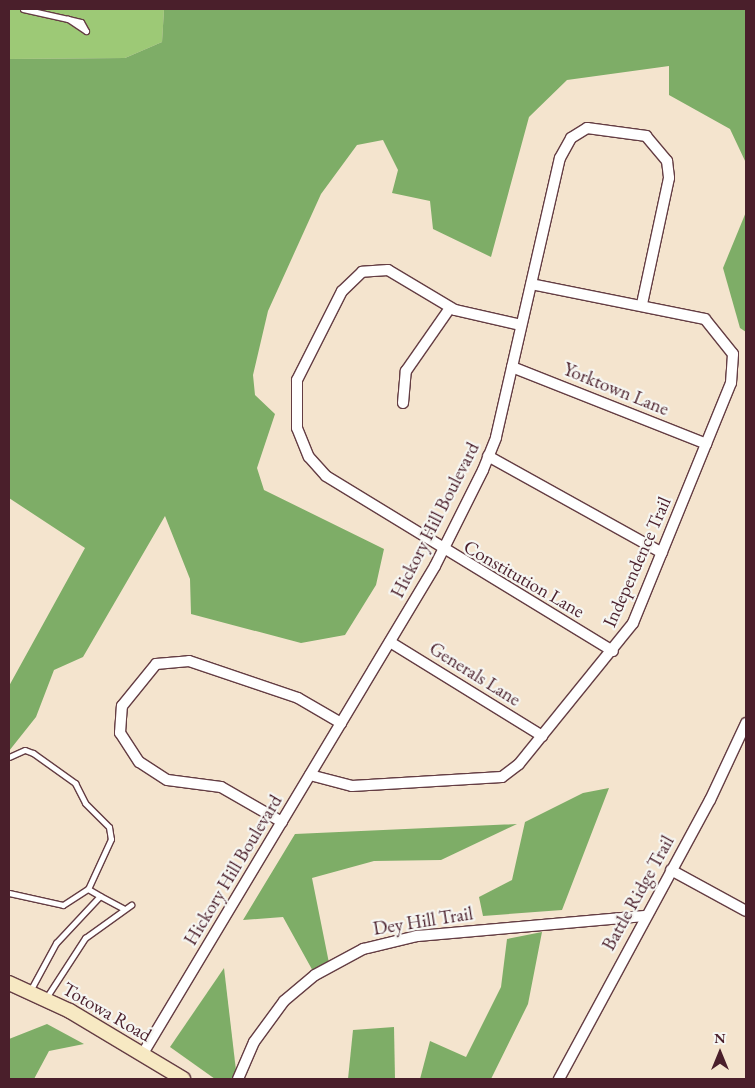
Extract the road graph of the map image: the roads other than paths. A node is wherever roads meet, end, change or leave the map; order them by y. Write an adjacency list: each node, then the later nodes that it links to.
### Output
1 (23, 9): 2 (lane)
2 (68, 19)
3 (531, 284): 4 (street, Independence Trail); 4 (street, Hickory Hill Boulevard); 6 (street, Hickory Hill Boulevard)
4 (642, 304): 9 (street, Independence Trail)
5 (450, 308): 6 (street, Constitution Lane); 8 (street); 11 (street, Constitution Lane)
6 (522, 325): 7 (street, Hickory Hill Boulevard)
7 (512, 367): 9 (street, Yorktown Lane); 10 (street, Hickory Hill Boulevard)
8 (403, 403)
9 (706, 444): 12 (street, Independence Trail)
10 (488, 456): 11 (street, Hickory Hill Boulevard); 12 (street)
11 (443, 551): 13 (street, Hickory Hill Boulevard); 14 (street, Constitution Lane)
12 (662, 553): 14 (street, Independence Trail)
13 (390, 642): 16 (street, Hickory Hill Boulevard); 17 (street, Generals Lane)
14 (613, 651): 17 (street, Independence Trail)
15 (746, 723): 21 (street, Battle Ridge Trail)
16 (341, 724): 19 (street, Hickory Hill Boulevard); 20 (street)
17 (542, 736): 19 (street, Independence Trail)
18 (9, 757): 22 (lane)
19 (310, 775): 20 (street, Hickory Hill Boulevard)
20 (282, 822): 32 (street, Hickory Hill Boulevard)
21 (671, 870): 27 (street); 28 (street, Battle Ridge Trail)
22 (88, 889): 23 (lane); 24 (lane)
23 (9, 893)
24 (100, 896): 26 (lane); 30 (lane)
25 (131, 905): 26 (lane)
26 (123, 908): 31 (lane)
27 (746, 911)
28 (645, 916): 34 (street, Dey Hill Trail); 35 (street, Battle Ridge Trail)
29 (9, 983): 30 (main road, Totowa Road)
30 (30, 992): 31 (main road, Totowa Road)
31 (46, 999): 32 (main road, Totowa Road)
32 (142, 1054): 33 (main road, Totowa Road)
33 (184, 1079)
34 (238, 1079)
35 (559, 1079)

